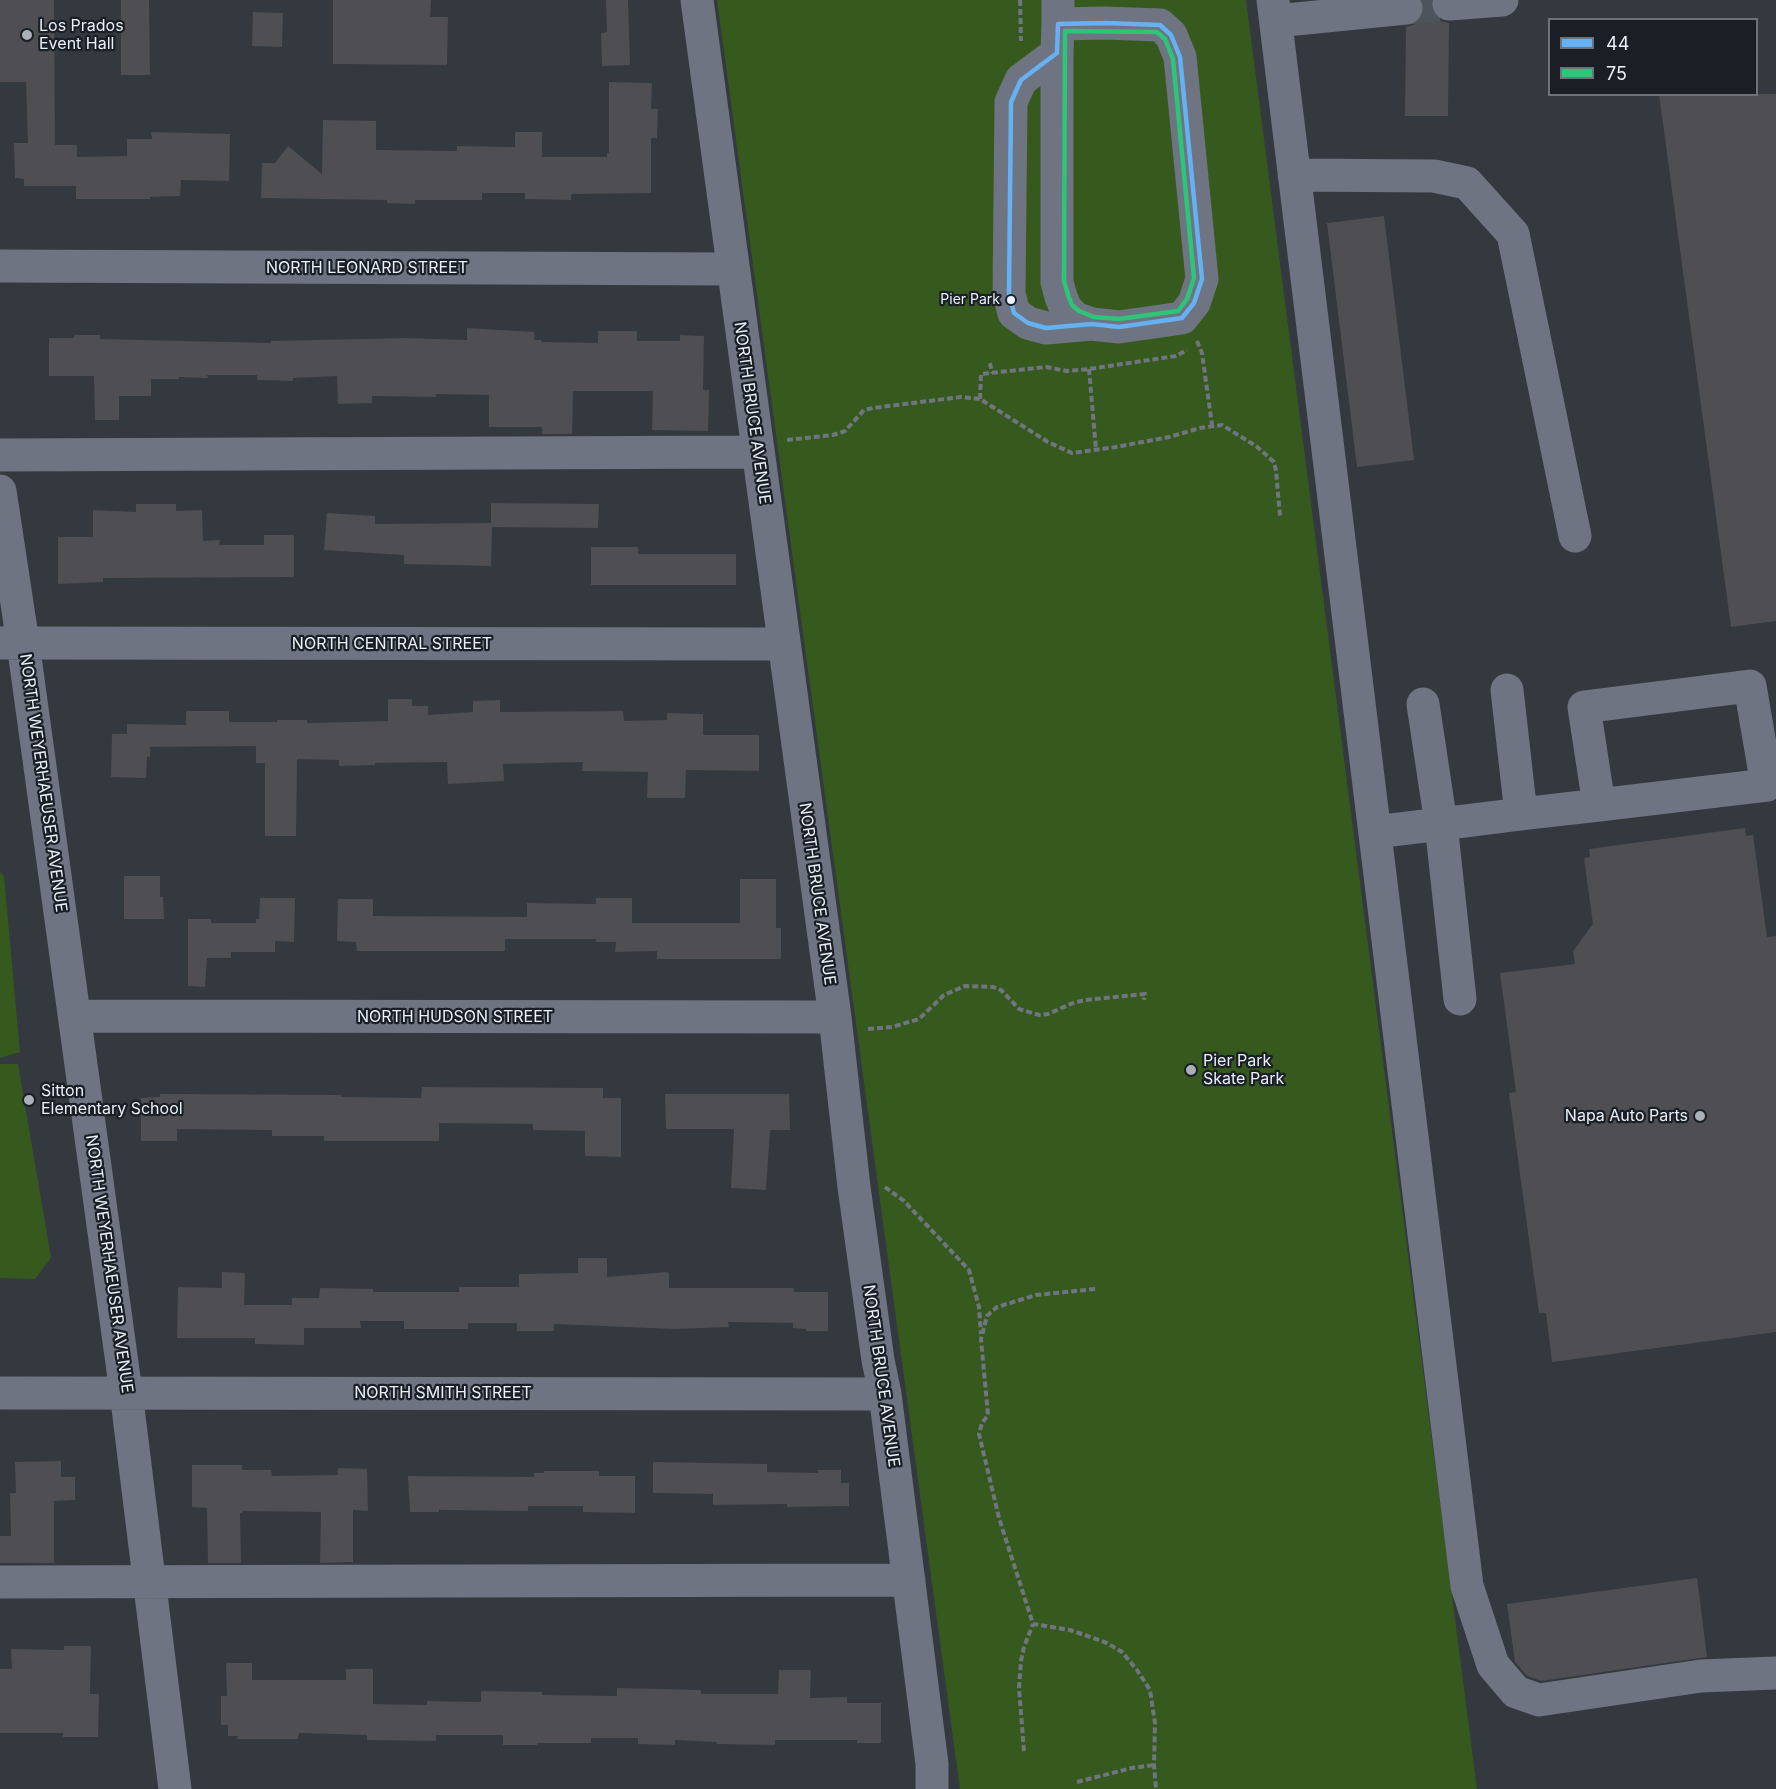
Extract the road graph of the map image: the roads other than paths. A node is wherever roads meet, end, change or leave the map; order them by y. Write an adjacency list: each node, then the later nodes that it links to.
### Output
1 (697, 0): 9 (street, NORTH BRUCE AVENUE)
2 (1502, 0): 3 (street)
3 (1449, 4)
4 (1406, 8): 5 (street)
5 (1274, 10): 7 (street)
6 (1058, 26): 10 (street); 10 (street); 10 (street)
7 (1294, 175): 14 (street); 22 (street)
8 (0, 267): 9 (street, NORTH LEONARD STREET)
9 (733, 269): 11 (street, NORTH BRUCE AVENUE)
10 (1092, 324)
11 (757, 448): 12 (street); 16 (street, NORTH BRUCE AVENUE)
12 (0, 455)
13 (0, 491): 15 (street, NORTH WEYERHAEUSER AVENUE)
14 (1575, 536)
15 (12, 644): 16 (street, NORTH CENTRAL STREET); 24 (street, NORTH WEYERHAEUSER AVENUE)
16 (783, 644): 25 (street, NORTH BRUCE AVENUE)
17 (1507, 690): 20 (street)
18 (1423, 704): 21 (street)
19 (1599, 805): 19 (street); 20 (street)
20 (1521, 814): 21 (street)
21 (1441, 824): 22 (street); 23 (street)
22 (1375, 832): 32 (street)
23 (1460, 999)
24 (75, 1016): 25 (street, NORTH HUDSON STREET); 26 (street, NORTH WEYERHAEUSER AVENUE)
25 (835, 1025): 28 (street, NORTH BRUCE AVENUE)
26 (126, 1392): 27 (street, NORTH SMITH STREET); 28 (street, NORTH SMITH STREET); 31 (street, NORTH WEYERHAEUSER AVENUE)
27 (0, 1393)
28 (885, 1394): 29 (street, NORTH BRUCE AVENUE)
29 (909, 1580): 31 (street); 34 (street, NORTH BRUCE AVENUE)
30 (0, 1582): 31 (street)
31 (149, 1582): 33 (street, NORTH WEYERHAEUSER AVENUE)
32 (1776, 1673)
33 (175, 1789)
34 (932, 1789)

